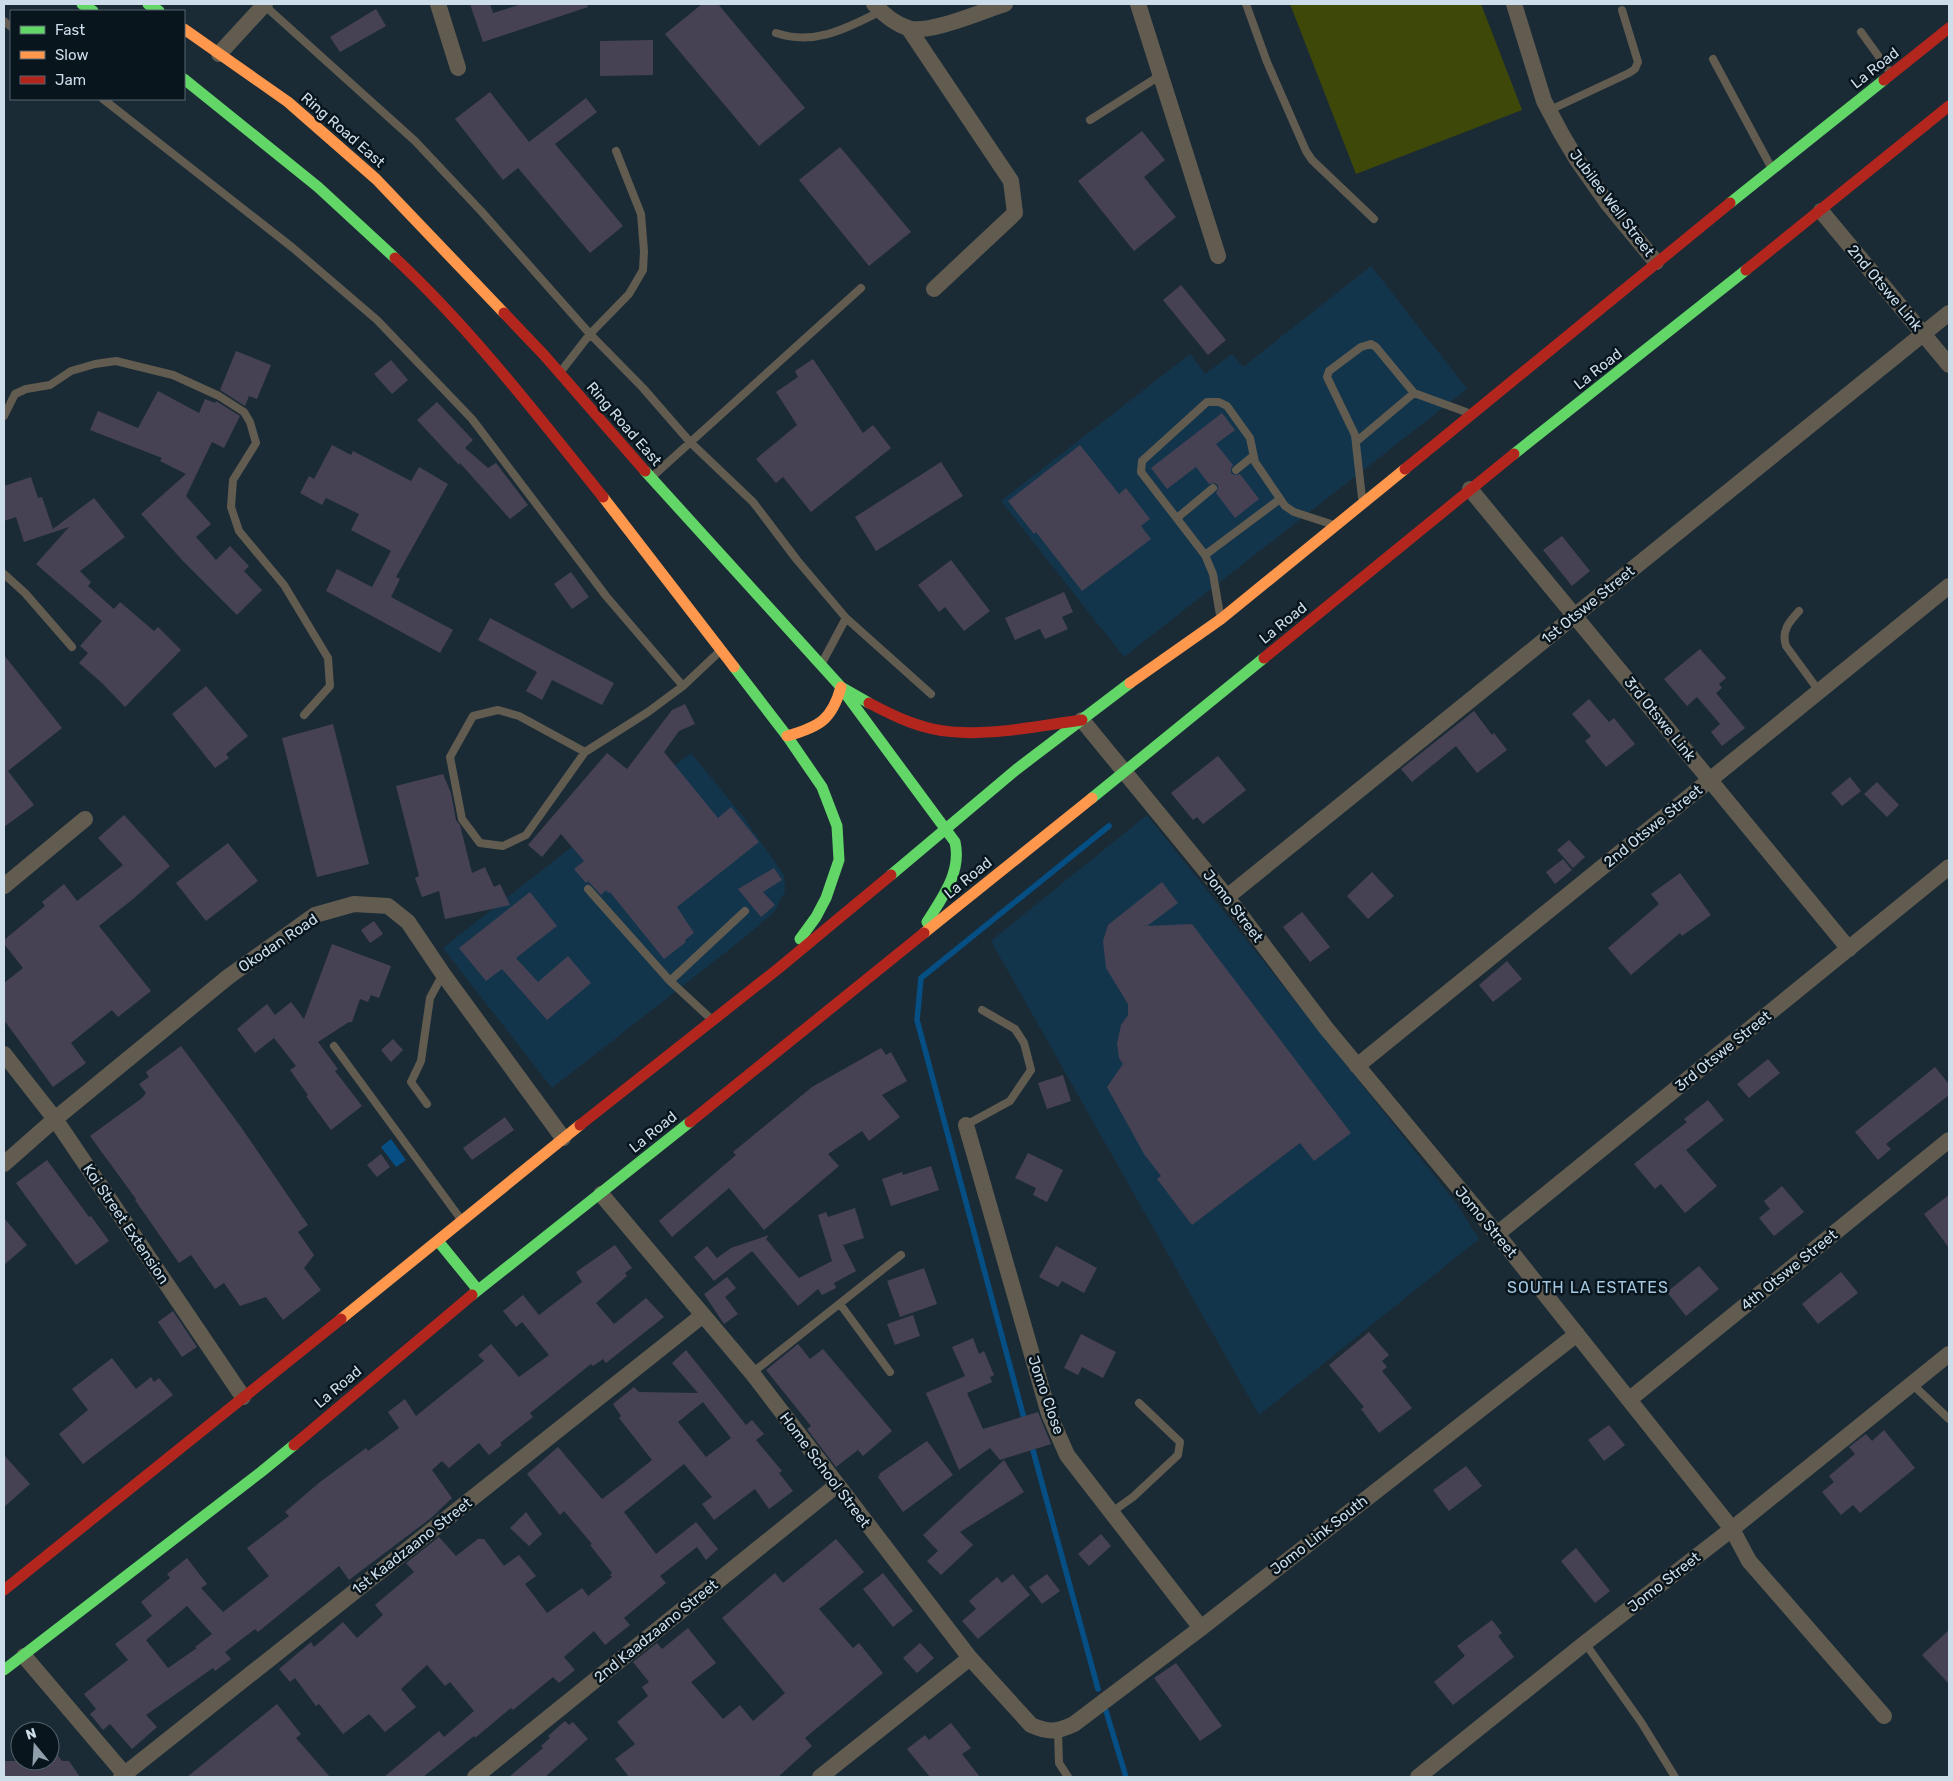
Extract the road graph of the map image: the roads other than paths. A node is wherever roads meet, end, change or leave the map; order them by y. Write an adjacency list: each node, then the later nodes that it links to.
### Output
1 (264, 4): 14 (street); 33 (lane)
2 (438, 4): 16 (street)
3 (1005, 4): 10 (street)
4 (1138, 4): 18 (street)
5 (1246, 4): 27 (lane)
6 (1514, 4): 22 (street, Jubilee Well Street)
7 (878, 8): 10 (street); 13 (lane)
8 (1622, 10): 22 (lane)
9 (1949, 28): 17 (main road, La Road)
10 (909, 29): 31 (street)
11 (185, 30): 14 (main road, Ring Road East)
12 (1861, 32): 17 (lane)
13 (776, 33)
14 (219, 54): 36 (main road, Ring Road East)
15 (1712, 58): 25 (lane)
16 (458, 68)
17 (1891, 74): 25 (main road, La Road)
18 (1161, 75): 23 (lane); 28 (street)
19 (185, 80): 59 (main road)
20 (104, 100): 61 (lane)
21 (1949, 106): 26 (main road, La Road)
22 (1550, 110): 29 (street, Jubilee Well Street)
23 (1090, 120)
24 (616, 151): 33 (lane)
25 (1772, 169): 29 (main road, La Road)
26 (1821, 211): 34 (street, 2nd Otswe Link); 46 (main road, La Road)
27 (1374, 219)
28 (1218, 256)
29 (1656, 262): 38 (main road, La Road)
30 (861, 288): 41 (lane)
31 (934, 290)
32 (1949, 313): 34 (street, 1st Otswe Street)
33 (590, 334): 36 (lane); 41 (lane)
34 (1923, 334): 35 (street, 2nd Otswe Link); 55 (street, 1st Otswe Street)
35 (1949, 365)
36 (560, 374): 44 (main road, Ring Road East)
37 (1414, 393): 38 (lane); 40 (lane); 40 (lane)
38 (1471, 414): 48 (main road)
39 (4, 416): 65 (lane)
40 (1357, 440): 48 (lane)
41 (690, 442): 44 (lane); 56 (lane)
42 (1253, 456): 43 (lane); 47 (lane); 49 (lane)
43 (1236, 470)
44 (651, 478): 60 (main road, Ring Road East)
45 (1213, 488): 49 (lane)
46 (1470, 489): 55 (street, 3rd Otswe Link); 69 (main road, La Road)
47 (1280, 499): 50 (lane); 51 (lane)
48 (1363, 503): 50 (main road)
49 (1177, 518): 51 (lane)
50 (1335, 526): 57 (main road)
51 (1205, 555): 57 (lane)
52 (4, 574): 58 (lane)
53 (1949, 586): 63 (street, 2nd Otswe Street)
54 (1799, 611): 63 (lane)
55 (1575, 616): 70 (street, 3rd Otswe Link); 76 (street, 1st Otswe Street)
56 (846, 618): 60 (lane); 64 (lane)
57 (1221, 619): 66 (main road)
58 (72, 647)
59 (722, 649): 61 (lane); 67 (main road)
60 (821, 665): 62 (main road, Ring Road East)
61 (684, 686): 68 (lane)
62 (841, 687): 66 (main road, Ring Road East); 67 (main road); 72 (main road)
63 (1819, 691): 70 (street, 2nd Otswe Street)
64 (930, 694)
65 (304, 715)
66 (1082, 720): 69 (street, Jomo Street); 72 (main road)
67 (786, 736): 80 (main road)
68 (586, 752): 68 (lane)
69 (1124, 770): 76 (street, Jomo Street); 78 (main road, La Road)
70 (1709, 779): 79 (street, 3rd Otswe Link); 87 (street, 2nd Otswe Street)
71 (85, 819): 74 (street)
72 (944, 830): 78 (main road); 80 (main road)
73 (1949, 867): 79 (street, 3rd Otswe Street)
74 (4, 886)
75 (588, 889): 82 (lane)
76 (1227, 897): 87 (street, Jomo Street)
77 (745, 911): 82 (lane)
78 (918, 938): 94 (main road, La Road)
79 (1849, 948): 96 (street, 3rd Otswe Street)
80 (779, 968): 84 (main road)
81 (443, 974): 88 (lane); 89 (street, Okodan Road); 91 (street, Okodan Road)
82 (670, 981): 84 (lane)
83 (982, 1010): 90 (lane)
84 (713, 1021): 91 (main road)
85 (334, 1046): 95 (lane)
86 (4, 1054): 89 (street, Koi Street Extension)
87 (1357, 1066): 96 (street, Jomo Street)
88 (427, 1104)
89 (55, 1119): 93 (street, Okodan Road); 107 (street, Koi Street Extension)
90 (966, 1125): 112 (street, Jomo Close)
91 (563, 1138): 95 (main road)
92 (1949, 1140): 108 (street, 4th Otswe Street)
93 (4, 1164)
94 (601, 1194): 99 (main road, La Road); 101 (street, Home School Street)
95 (463, 1221): 97 (main road)
96 (1497, 1234): 102 (street, Jomo Street)
97 (438, 1241): 99 (main road); 107 (main road)
98 (901, 1255): 100 (lane)
99 (478, 1290): 117 (main road, La Road)
100 (840, 1304): 104 (lane); 105 (lane)
101 (703, 1315): 105 (street, Home School Street); 122 (street, 1st Kaadzaano Street)
102 (1577, 1334): 108 (street, Jomo Street); 115 (street, Jomo Link South)
103 (1949, 1354): 106 (street)
104 (890, 1372)
105 (752, 1373): 111 (street, Home School Street)
106 (1912, 1384): 110 (lane); 113 (street)
107 (243, 1397): 114 (main road)
108 (1630, 1399): 113 (street, Jomo Street)
109 (1139, 1403): 112 (lane)
110 (1949, 1419)
111 (837, 1485): 118 (street, Home School Street); 123 (street, 2nd Kaadzaano Street)
112 (1112, 1512): 115 (street, Jomo Close)
113 (1732, 1529): 116 (street, Jomo Street); 120 (street)
114 (4, 1590)
115 (1201, 1628): 121 (street, Jomo Link South)
116 (1585, 1643): 126 (street, Jomo Street); 127 (lane)
117 (24, 1656): 119 (main road, La Road); 122 (street)
118 (970, 1658): 121 (street, Home School Street); 124 (street)
119 (4, 1670)
120 (1884, 1716)
121 (1058, 1731): 125 (lane)
122 (124, 1776)
123 (475, 1777)
124 (820, 1777)
125 (1068, 1777)
126 (1418, 1777)
127 (1675, 1777)

